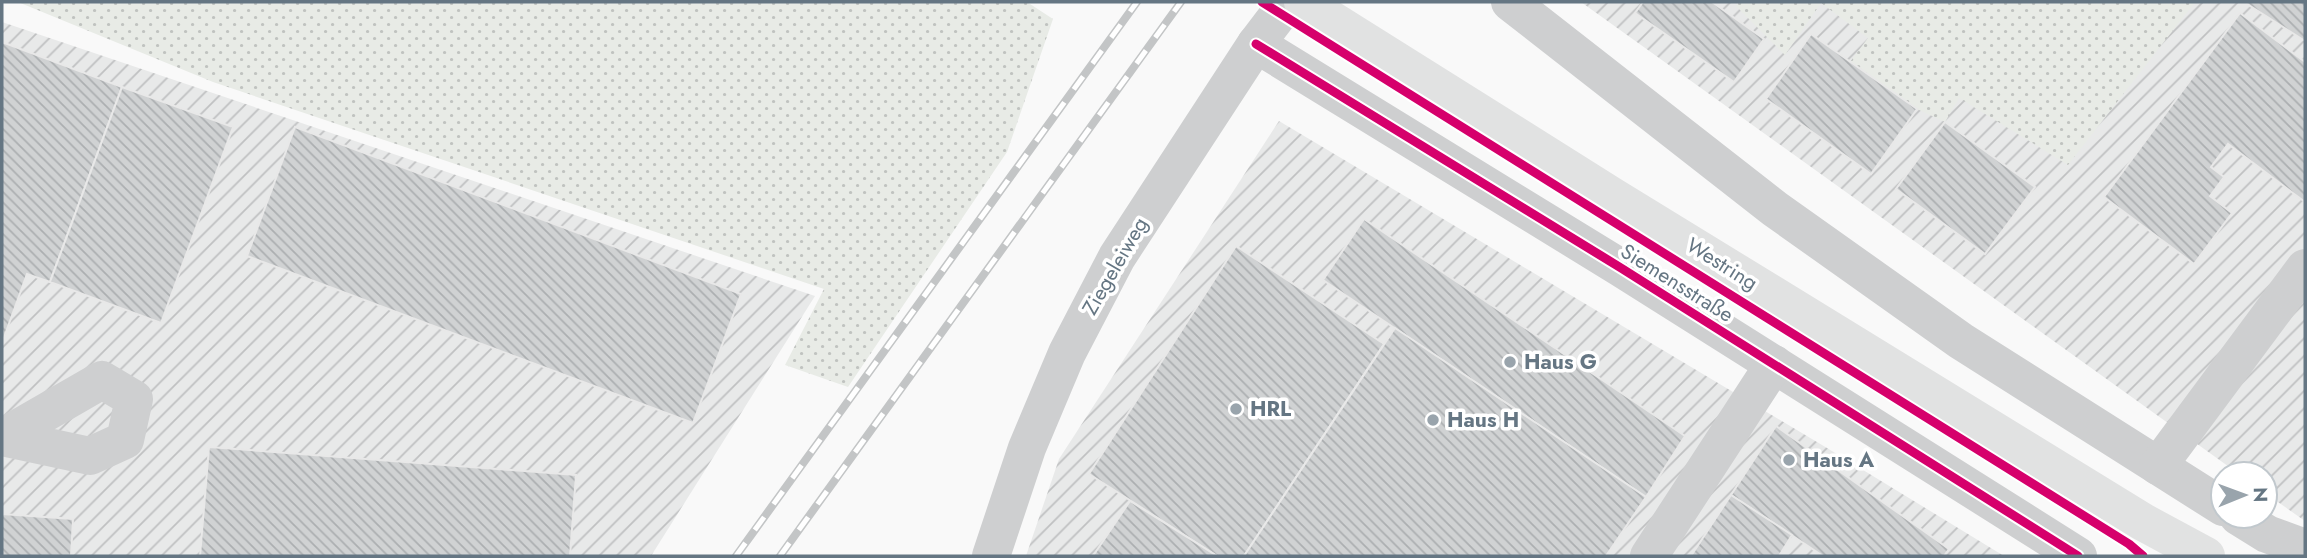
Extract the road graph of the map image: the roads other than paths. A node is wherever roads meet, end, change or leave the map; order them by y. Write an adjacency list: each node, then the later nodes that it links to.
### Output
1 (1288, 2): 4 (street, Ziegeleiweg)
2 (1303, 2): 9 (main road, Westring)
3 (1510, 2): 7 (street)
4 (1256, 44): 6 (street, Siemensstraße); 13 (street, Ziegeleiweg)
5 (2305, 268): 7 (street)
6 (1774, 364): 12 (street, Siemensstraße); 14 (street)
7 (2158, 466): 8 (street)
8 (2209, 498)
9 (2143, 522): 15 (main road, Westring); 16 (main road, Westring)
10 (2264, 530): 11 (street)
11 (2305, 548)
12 (2053, 550)
13 (991, 556)
14 (1648, 556)
15 (2184, 556)
16 (2206, 556)

